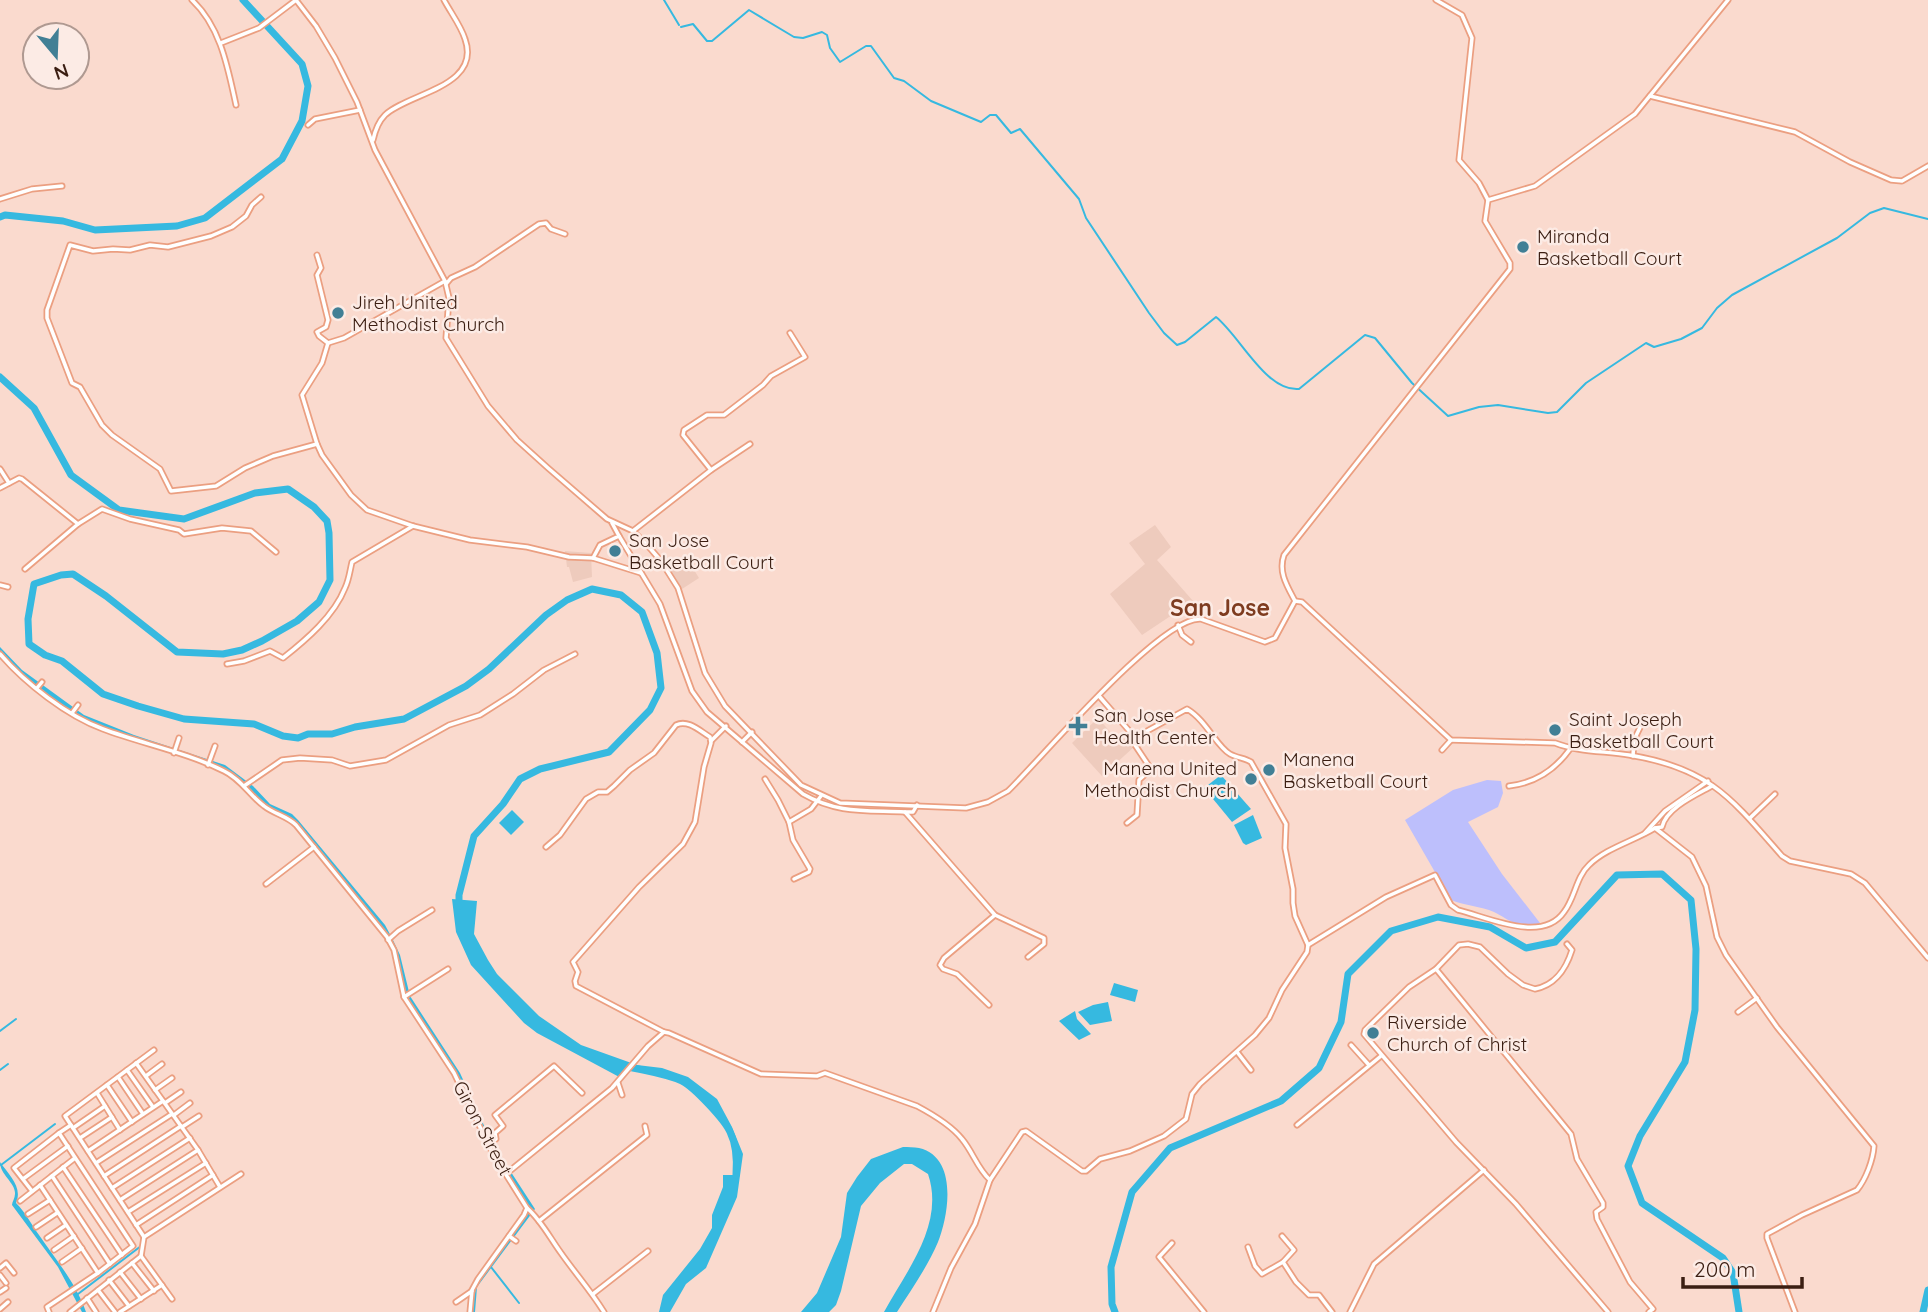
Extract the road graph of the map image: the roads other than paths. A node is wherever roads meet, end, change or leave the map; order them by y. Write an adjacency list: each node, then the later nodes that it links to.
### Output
1 (192, 0): 6 (street)
2 (296, 0): 6 (street); 9 (street)
3 (444, 0): 11 (street)
4 (1436, 0): 16 (street)
5 (1728, 0): 7 (street)
6 (221, 43): 8 (street)
7 (1650, 96): 12 (street); 16 (street)
8 (236, 106)
9 (360, 110): 10 (street); 11 (street)
10 (308, 125)
11 (372, 142): 19 (street)
12 (1928, 166)
13 (62, 186): 15 (street)
14 (261, 197): 22 (street)
15 (0, 199)
16 (1488, 200): 39 (street)
17 (565, 234): 19 (street)
18 (317, 255): 21 (street)
19 (445, 283): 21 (street); 28 (street)
20 (790, 333): 25 (street)
21 (328, 343): 22 (street)
22 (317, 444): 30 (street)
23 (750, 444): 25 (street)
24 (0, 469): 26 (street)
25 (712, 470): 31 (street)
26 (9, 483): 27 (street); 29 (street)
27 (0, 488)
28 (612, 522): 31 (street); 32 (street)
29 (78, 524): 33 (street); 35 (street)
30 (413, 526): 34 (street); 44 (street)
31 (633, 531): 51 (street)
32 (619, 536): 34 (street); 36 (street)
33 (276, 552)
34 (593, 558): 36 (street)
35 (25, 569)
36 (641, 573): 49 (street)
37 (0, 585): 38 (street)
38 (8, 587)
39 (1295, 601): 40 (street); 55 (street)
40 (1178, 625): 41 (street); 47 (street)
41 (1191, 642)
42 (0, 654): 46 (street, Giron Street)
43 (575, 654): 66 (street)
44 (227, 664)
45 (42, 682): 46 (street)
46 (37, 688): 53 (street, Giron Street)
47 (1099, 695): 52 (street); 72 (street)
48 (1645, 717): 62 (street)
49 (726, 726): 56 (street); 57 (street)
50 (125, 727): 53 (street)
51 (751, 732): 57 (street); 70 (street)
52 (1132, 734): 76 (street); 87 (street)
53 (122, 735): 60 (street, Giron Street)
54 (179, 738): 60 (street)
55 (1451, 740): 59 (street); 61 (street)
56 (711, 741): 80 (street); 96 (street)
57 (742, 741): 71 (street)
58 (215, 746): 63 (street)
59 (1570, 749): 62 (street); 68 (street)
60 (175, 750): 63 (street, Giron Street)
61 (1442, 750)
62 (1633, 755): 65 (street)
63 (208, 764): 66 (street, Giron Street)
64 (765, 779): 75 (street)
65 (1707, 781): 67 (street); 78 (street)
66 (245, 784): 79 (street, Giron Street)
67 (1713, 785): 74 (street); 77 (street)
68 (1509, 786)
69 (1775, 794): 74 (street)
70 (821, 796): 71 (street); 72 (street)
71 (817, 802): 73 (street); 75 (street)
72 (917, 805): 73 (street)
73 (905, 812): 84 (street)
74 (1750, 818): 89 (street)
75 (789, 822): 81 (street)
76 (1127, 823)
77 (1655, 828): 78 (street); 93 (street)
78 (1641, 837): 87 (street)
79 (314, 847): 82 (street); 85 (street, Giron Street)
80 (546, 847)
81 (793, 879)
82 (266, 884)
83 (432, 910): 85 (street)
84 (995, 915): 88 (street); 94 (street)
85 (390, 939): 92 (street, Giron Street)
86 (1567, 944): 91 (street)
87 (1308, 945): 99 (street)
88 (1028, 957)
89 (1928, 958)
90 (448, 969): 92 (street)
91 (1436, 970): 100 (street); 214 (street)
92 (406, 996): 107 (street, Giron Street)
93 (1757, 998): 95 (street); 215 (street)
94 (989, 1005)
95 (1738, 1012)
96 (664, 1032): 111 (street); 152 (street)
97 (1351, 1045): 103 (street)
98 (154, 1050): 101 (street)
99 (1237, 1052): 106 (street); 152 (street)
100 (1381, 1056): 103 (street); 145 (street)
101 (136, 1063): 105 (street); 108 (street)
102 (162, 1063): 108 (street)
103 (1369, 1065): 127 (street)
104 (461, 1069): 107 (street)
105 (127, 1070): 109 (street); 121 (street)
106 (1251, 1070)
107 (455, 1073): 134 (street, Giron Street)
108 (146, 1076): 113 (street)
109 (118, 1077): 112 (street); 122 (street)
110 (172, 1078): 113 (street)
111 (620, 1081): 117 (street); 146 (street)
112 (107, 1085): 115 (street); 126 (street)
113 (155, 1090): 118 (street)
114 (181, 1092): 118 (street)
115 (96, 1093): 120 (street); 128 (street)
116 (582, 1093): 137 (street)
117 (622, 1095)
118 (164, 1102): 121 (street); 123 (street)
119 (190, 1103): 123 (street)
120 (105, 1107): 125 (street); 128 (street)
121 (153, 1107): 122 (street)
122 (143, 1114): 126 (street)
123 (173, 1114): 130 (street); 142 (street)
124 (199, 1116): 130 (street)
125 (112, 1117): 131 (street); 135 (street)
126 (132, 1122): 131 (street)
127 (1297, 1125)
128 (72, 1126): 133 (street); 135 (street)
129 (645, 1126): 164 (street)
130 (182, 1127): 136 (street); 150 (street)
131 (120, 1130): 140 (street)
132 (491, 1130): 134 (street)
133 (59, 1133): 138 (street); 151 (street)
134 (484, 1133): 137 (street, Giron Street)
135 (80, 1138): 140 (street)
136 (190, 1138): 139 (street); 155 (street)
137 (490, 1143): 146 (street, Giron Street)
138 (68, 1146): 141 (street); 151 (street)
139 (198, 1150): 143 (street); 158 (street)
140 (88, 1151): 142 (street)
141 (75, 1158): 144 (street); 177 (street)
142 (96, 1163): 150 (street)
143 (206, 1163): 148 (street); 162 (street)
144 (63, 1167): 149 (street); 177 (street)
145 (1484, 1170): 212 (street); 213 (street)
146 (508, 1173): 160 (street, Giron Street)
147 (241, 1174): 154 (street)
148 (213, 1175): 154 (street); 166 (street)
149 (51, 1176): 153 (street); 182 (street)
150 (104, 1176): 155 (street)
151 (23, 1179): 156 (street)
152 (990, 1180): 209 (street)
153 (40, 1185): 156 (street); 157 (street)
154 (220, 1187): 170 (street)
155 (112, 1188): 158 (street)
156 (32, 1191): 159 (street)
157 (50, 1200): 161 (street); 163 (street)
158 (120, 1200): 162 (street)
159 (20, 1201)
160 (531, 1211): 164 (street, Giron Street); 192 (street)
161 (58, 1212): 165 (street); 167 (street)
162 (128, 1212): 166 (street)
163 (28, 1214)
164 (539, 1221): 194 (street, Giron Street)
165 (66, 1225): 168 (street); 171 (street)
166 (136, 1225): 170 (street)
167 (36, 1227)
168 (74, 1236): 174 (street); 175 (street)
169 (1282, 1236): 180 (street)
170 (144, 1237): 178 (street)
171 (47, 1238)
172 (1172, 1243): 210 (street)
173 (1248, 1247): 180 (street)
174 (82, 1248): 179 (street); 186 (street)
175 (54, 1250)
176 (648, 1251): 194 (street)
177 (122, 1255): 182 (street)
178 (141, 1256): 181 (street); 189 (street)
179 (62, 1262)
180 (1283, 1262): 211 (street)
181 (132, 1263): 184 (street); 191 (street)
182 (110, 1264): 186 (street)
183 (0, 1268): 185 (street)
184 (120, 1272): 188 (street); 196 (street)
185 (14, 1273)
186 (98, 1273): 202 (street)
187 (0, 1275): 193 (street)
188 (109, 1280): 190 (street); 200 (street)
189 (162, 1285): 191 (street); 197 (street)
190 (97, 1290): 195 (street); 205 (street)
191 (154, 1291): 196 (street)
192 (472, 1291): 199 (street); 207 (street)
193 (0, 1292)
194 (593, 1294): 208 (street, Giron Street)
195 (87, 1298): 203 (street); 204 (street)
196 (141, 1299): 200 (street)
197 (172, 1299)
198 (8, 1302): 201 (street)
199 (456, 1302)
200 (129, 1306): 206 (street)
201 (0, 1309)
202 (50, 1312)
203 (70, 1312)
204 (96, 1312)
205 (115, 1312)
206 (120, 1312)
207 (470, 1312)
208 (604, 1312)
209 (933, 1312)
210 (1204, 1312)
211 (1332, 1312)
212 (1350, 1312)
213 (1608, 1312)
214 (1649, 1312)
215 (1795, 1312)

